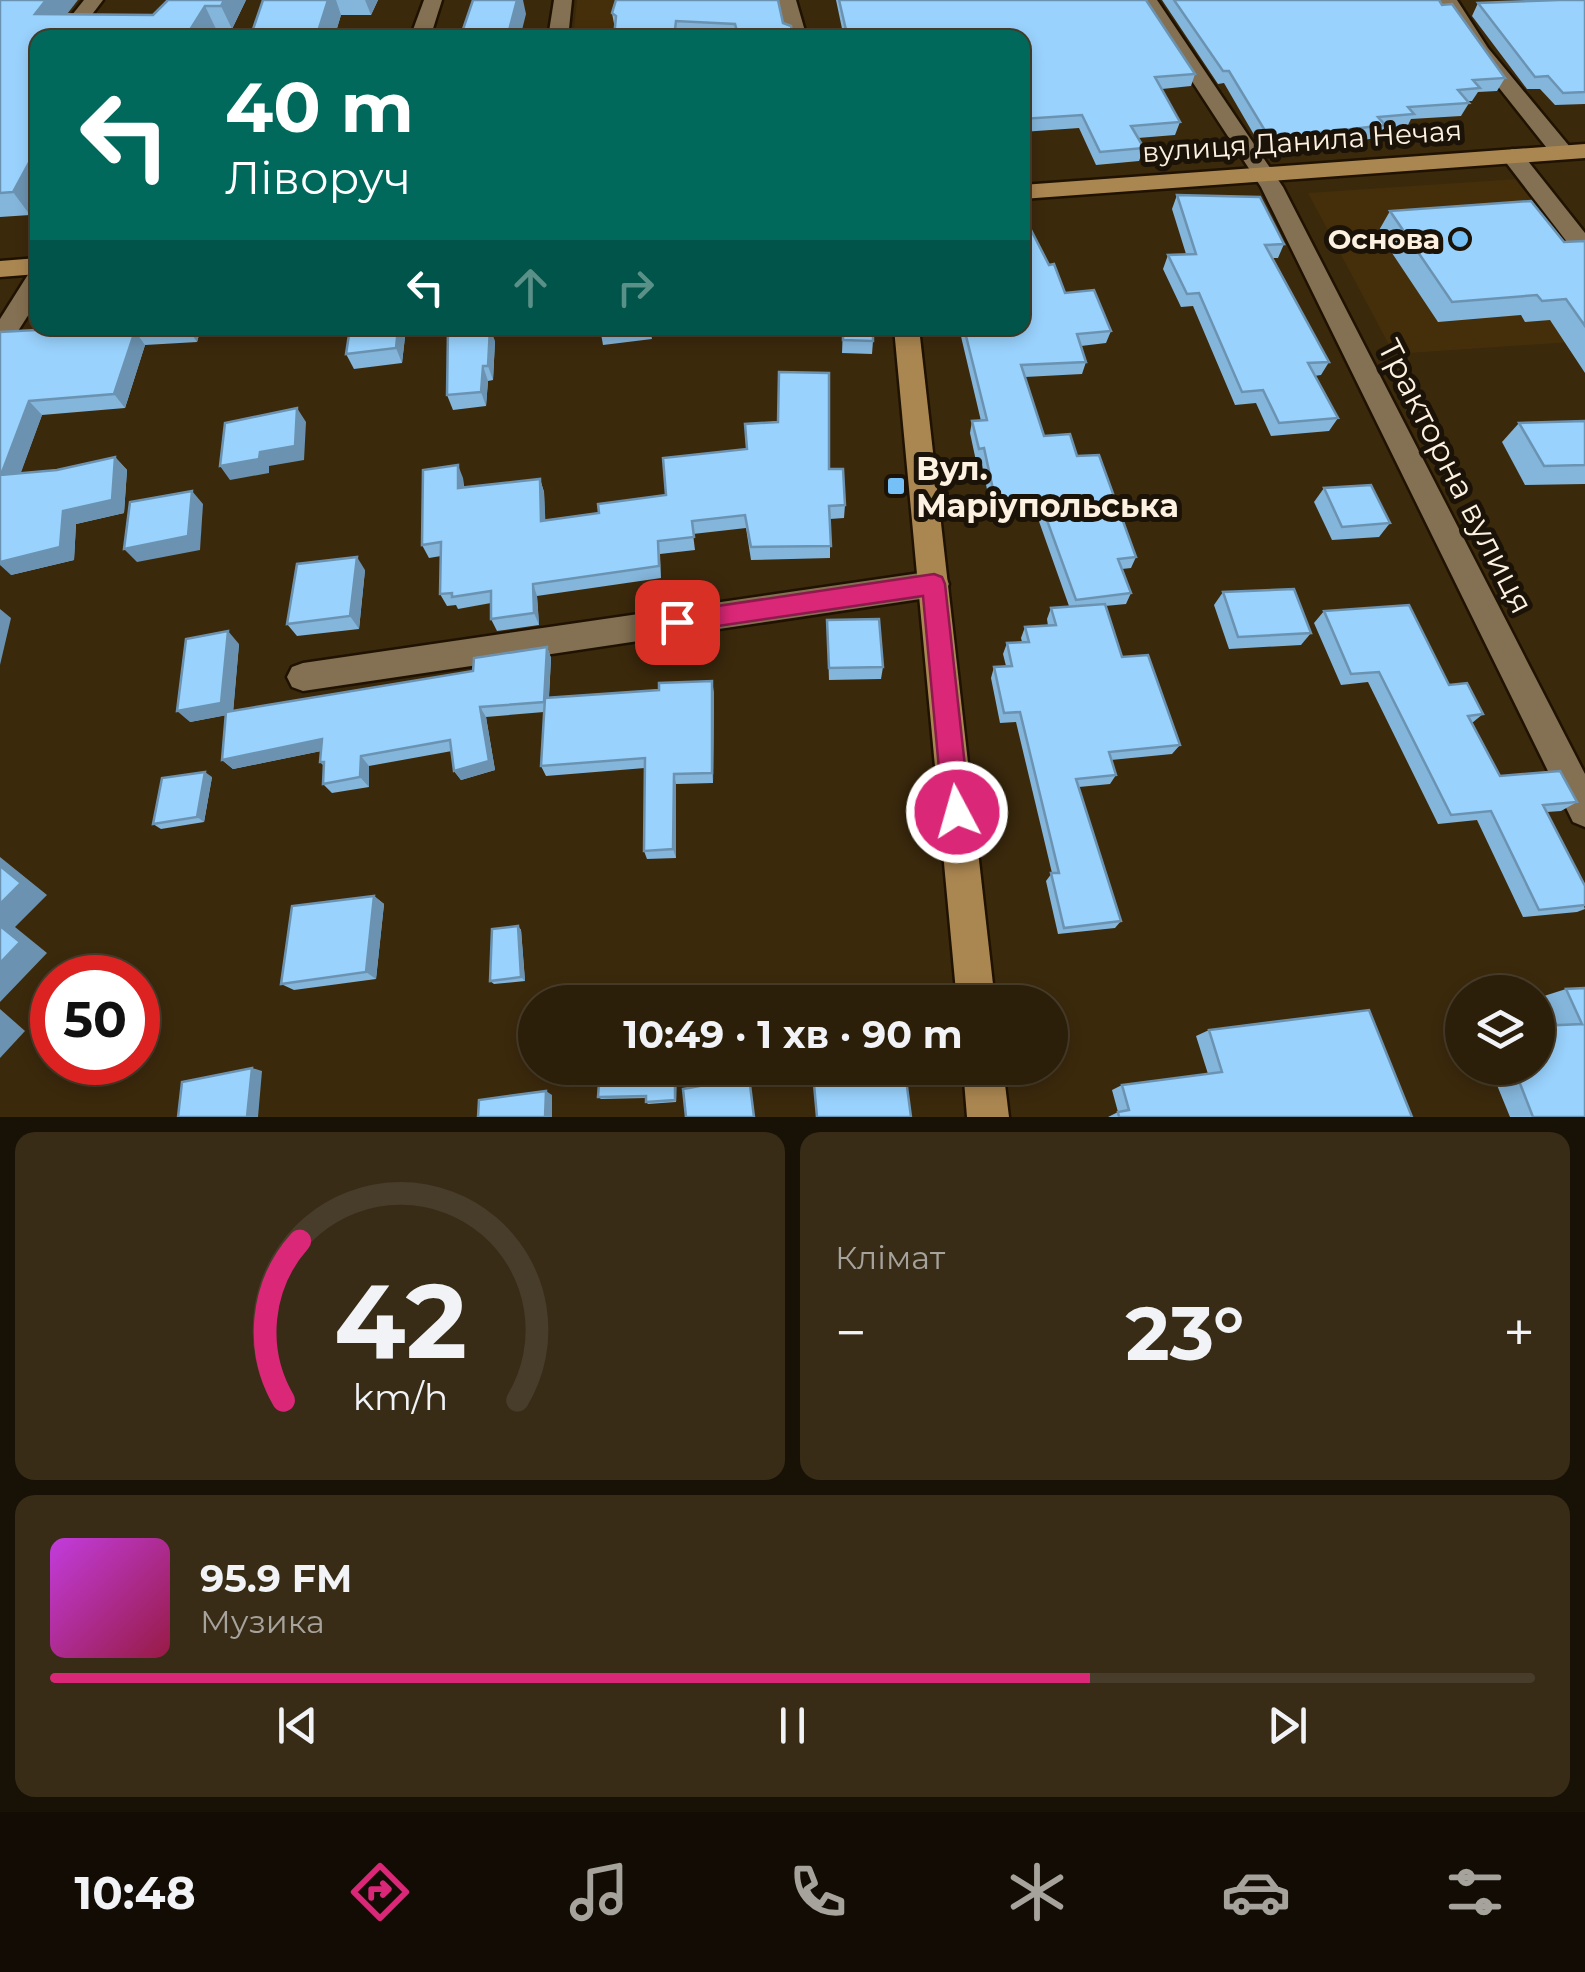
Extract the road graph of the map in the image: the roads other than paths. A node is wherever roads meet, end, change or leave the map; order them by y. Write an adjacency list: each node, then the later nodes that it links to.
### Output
1 (94, 0): 7 (street)
2 (433, 0): 8 (street)
3 (562, 0): 9 (street)
4 (786, 0): 10 (street)
5 (1148, 0): 13 (street, Тракторна вулиця)
6 (1448, 0): 11 (street)
7 (74, 25)
8 (423, 30)
9 (559, 30)
10 (795, 30)
11 (1573, 151): 12 (main road, вулиця Данила Нечая)
12 (1512, 156): 13 (main road, вулиця Данила Нечая); 15 (street)
13 (1264, 174): 14 (main road, вулиця Данила Нечая); 23 (street, Тракторна вулиця)
14 (1030, 191)
15 (1585, 250)
16 (30, 267): 17 (main road)
17 (0, 269)
18 (30, 292): 20 (street)
19 (907, 335): 21 (main road)
20 (0, 339)
21 (934, 584): 22 (street); 24 (main road)
22 (303, 677)
23 (1585, 810)
24 (974, 985)
25 (984, 1085): 26 (main road)
26 (988, 1117)

